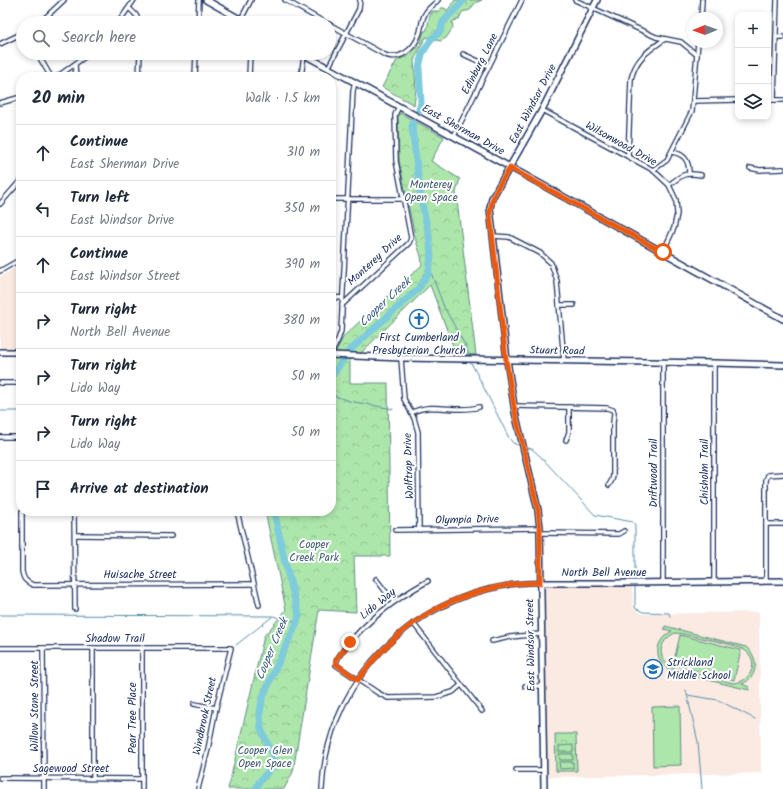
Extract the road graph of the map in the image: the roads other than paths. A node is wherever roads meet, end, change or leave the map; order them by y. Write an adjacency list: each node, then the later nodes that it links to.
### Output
1 (64, 0): 17 (street)
2 (134, 0): 14 (street)
3 (199, 0): 20 (street)
4 (206, 0): 21 (street)
5 (251, 0): 22 (street)
6 (285, 0): 23 (street)
7 (360, 0): 25 (street)
8 (438, 0): 25 (street)
9 (522, 0): 44 (street, Edinburg Lane)
10 (575, 0): 15 (street)
11 (597, 0): 15 (street, East Windsor Drive)
12 (702, 0): 16 (street)
13 (777, 0): 27 (street)
14 (129, 8): 18 (street); 19 (street)
15 (593, 8): 29 (street); 63 (street, East Windsor Drive)
16 (701, 12)
17 (47, 16)
18 (123, 16)
19 (136, 16)
20 (198, 16)
21 (235, 16)
22 (243, 16)
23 (314, 16)
24 (336, 28): 25 (street)
25 (346, 34): 32 (street)
26 (16, 36): 30 (street)
27 (776, 37): 28 (street); 58 (street)
28 (783, 37)
29 (664, 39): 34 (street); 66 (street)
30 (0, 44)
31 (698, 48): 34 (street)
32 (336, 53)
33 (462, 54): 44 (street)
34 (697, 55): 60 (street)
35 (41, 60): 46 (street)
36 (81, 60): 43 (street)
37 (140, 60): 49 (street)
38 (196, 60): 50 (street)
39 (250, 60): 51 (street)
40 (303, 60): 52 (street)
41 (314, 60): 45 (street, East Sherman Drive)
42 (332, 60): 45 (street)
43 (75, 65): 47 (street); 48 (street)
44 (489, 66): 64 (street, Edinburg Lane)
45 (328, 68): 54 (street, East Sherman Drive)
46 (48, 72)
47 (64, 72)
48 (76, 72)
49 (139, 72)
50 (195, 72)
51 (249, 72)
52 (302, 72)
53 (336, 72): 55 (street, East Sherman Drive)
54 (336, 72)
55 (355, 82): 62 (street, East Sherman Drive); 76 (street)
56 (16, 99): 61 (street)
57 (735, 100): 60 (street)
58 (774, 100): 59 (street)
59 (783, 100)
60 (693, 101): 65 (street)
61 (0, 104)
62 (399, 106): 64 (street, East Sherman Drive); 77 (street, Monterey Drive)
63 (542, 110): 66 (street, Wilsonwood Drive); 67 (street, East Windsor Drive)
64 (454, 136): 67 (street, East Sherman Drive)
65 (672, 152): 70 (street); 71 (street)
66 (628, 156): 70 (street, Wilsonwood Drive)
67 (510, 168): 79 (street, East Windsor Drive); 80 (street, East Sherman Drive)
68 (750, 168): 69 (street)
69 (783, 169)
70 (653, 170): 73 (street, Wilsonwood Drive)
71 (689, 173): 72 (street); 73 (street)
72 (701, 175)
73 (669, 185): 80 (street, Wilsonwood Drive)
74 (16, 186): 78 (street)
75 (336, 199): 76 (street)
76 (347, 199): 77 (street); 84 (street)
77 (403, 199): 85 (street, Monterey Drive)
78 (0, 204)
79 (493, 236): 86 (street); 94 (street, East Windsor Drive)
80 (663, 252): 88 (street, East Sherman Drive)
81 (16, 262): 82 (street)
82 (0, 271)
83 (336, 298): 84 (street)
84 (342, 298): 85 (street)
85 (342, 305): 89 (street)
86 (559, 305): 87 (street); 95 (street)
87 (574, 305)
88 (783, 319)
89 (336, 344)
90 (0, 352): 91 (street)
91 (16, 352)
92 (336, 355): 93 (street, Stuart Road)
93 (401, 358): 94 (street, Stuart Road); 104 (street, Wolftrap Drive)
94 (506, 360): 95 (street, Stuart Road); 101 (street, East Windsor Street)
95 (564, 361): 96 (street, Stuart Road)
96 (663, 362): 97 (street, Stuart Road); 127 (street, Driftwood Trail)
97 (714, 363): 98 (street, Stuart Road); 125 (street, Chisholm Trail)
98 (783, 366)
99 (0, 383): 100 (street)
100 (16, 383)
101 (514, 406): 103 (street); 117 (street, East Windsor Street)
102 (479, 407): 104 (street)
103 (569, 407): 107 (street); 109 (street)
104 (411, 413): 116 (street, Wolftrap Drive)
105 (0, 437): 106 (street)
106 (16, 438)
107 (566, 440)
108 (783, 474): 113 (street)
109 (609, 485)
110 (22, 516): 128 (street, Huisache Street)
111 (74, 516): 119 (street)
112 (238, 516): 129 (street)
113 (766, 524): 114 (street); 123 (street)
114 (783, 524)
115 (395, 530): 116 (street, Olympia Drive)
116 (419, 530): 117 (street, Olympia Drive)
117 (540, 531): 118 (street, Olympia Drive); 126 (street, East Windsor Street)
118 (624, 531)
119 (74, 535): 120 (street); 128 (street)
120 (171, 536)
121 (376, 579): 130 (street)
122 (428, 581): 130 (street, Lido Way)
123 (766, 581): 124 (street, North Bell Avenue); 125 (street, North Bell Avenue)
124 (783, 581)
125 (714, 582): 127 (street, North Bell Avenue)
126 (540, 583): 127 (street, North Bell Avenue); 133 (street, North Bell Avenue); 134 (street, East Windsor Street)
127 (663, 583)
128 (74, 584): 129 (street, Huisache Street); 132 (street)
129 (254, 584): 131 (street)
130 (393, 602): 141 (street, Lido Way)
131 (259, 606)
132 (75, 609)
133 (413, 623): 141 (street, North Bell Avenue); 142 (street)
134 (541, 634): 135 (street); 144 (street, East Windsor Street)
135 (492, 641)
136 (0, 648): 137 (street, Shadow Trail)
137 (43, 648): 138 (street, Shadow Trail); 151 (street, Willow Stone Street)
138 (93, 648): 139 (street, Shadow Trail); 152 (street)
139 (142, 648): 140 (street, Shadow Trail); 153 (street, Pear Tree Place)
140 (231, 648): 146 (street, Windbrook Street)
141 (358, 680): 142 (street); 157 (street, North Bell Avenue)
142 (461, 685): 147 (street)
143 (525, 686): 144 (street)
144 (542, 686): 149 (street, East Windsor Street)
145 (194, 704): 146 (street)
146 (216, 708): 156 (street, Windbrook Street)
147 (482, 711)
148 (516, 770): 149 (street)
149 (543, 770): 158 (street, East Windsor Street)
150 (0, 778): 151 (street, Sagewood Street)
151 (44, 778): 152 (street, Sagewood Street); 154 (street, Willow Stone Street)
152 (93, 778): 153 (street, Sagewood Street)
153 (142, 779): 155 (street, Pear Tree Place)
154 (44, 789)
155 (142, 789)
156 (198, 789)
157 (322, 789)
158 (544, 789)

